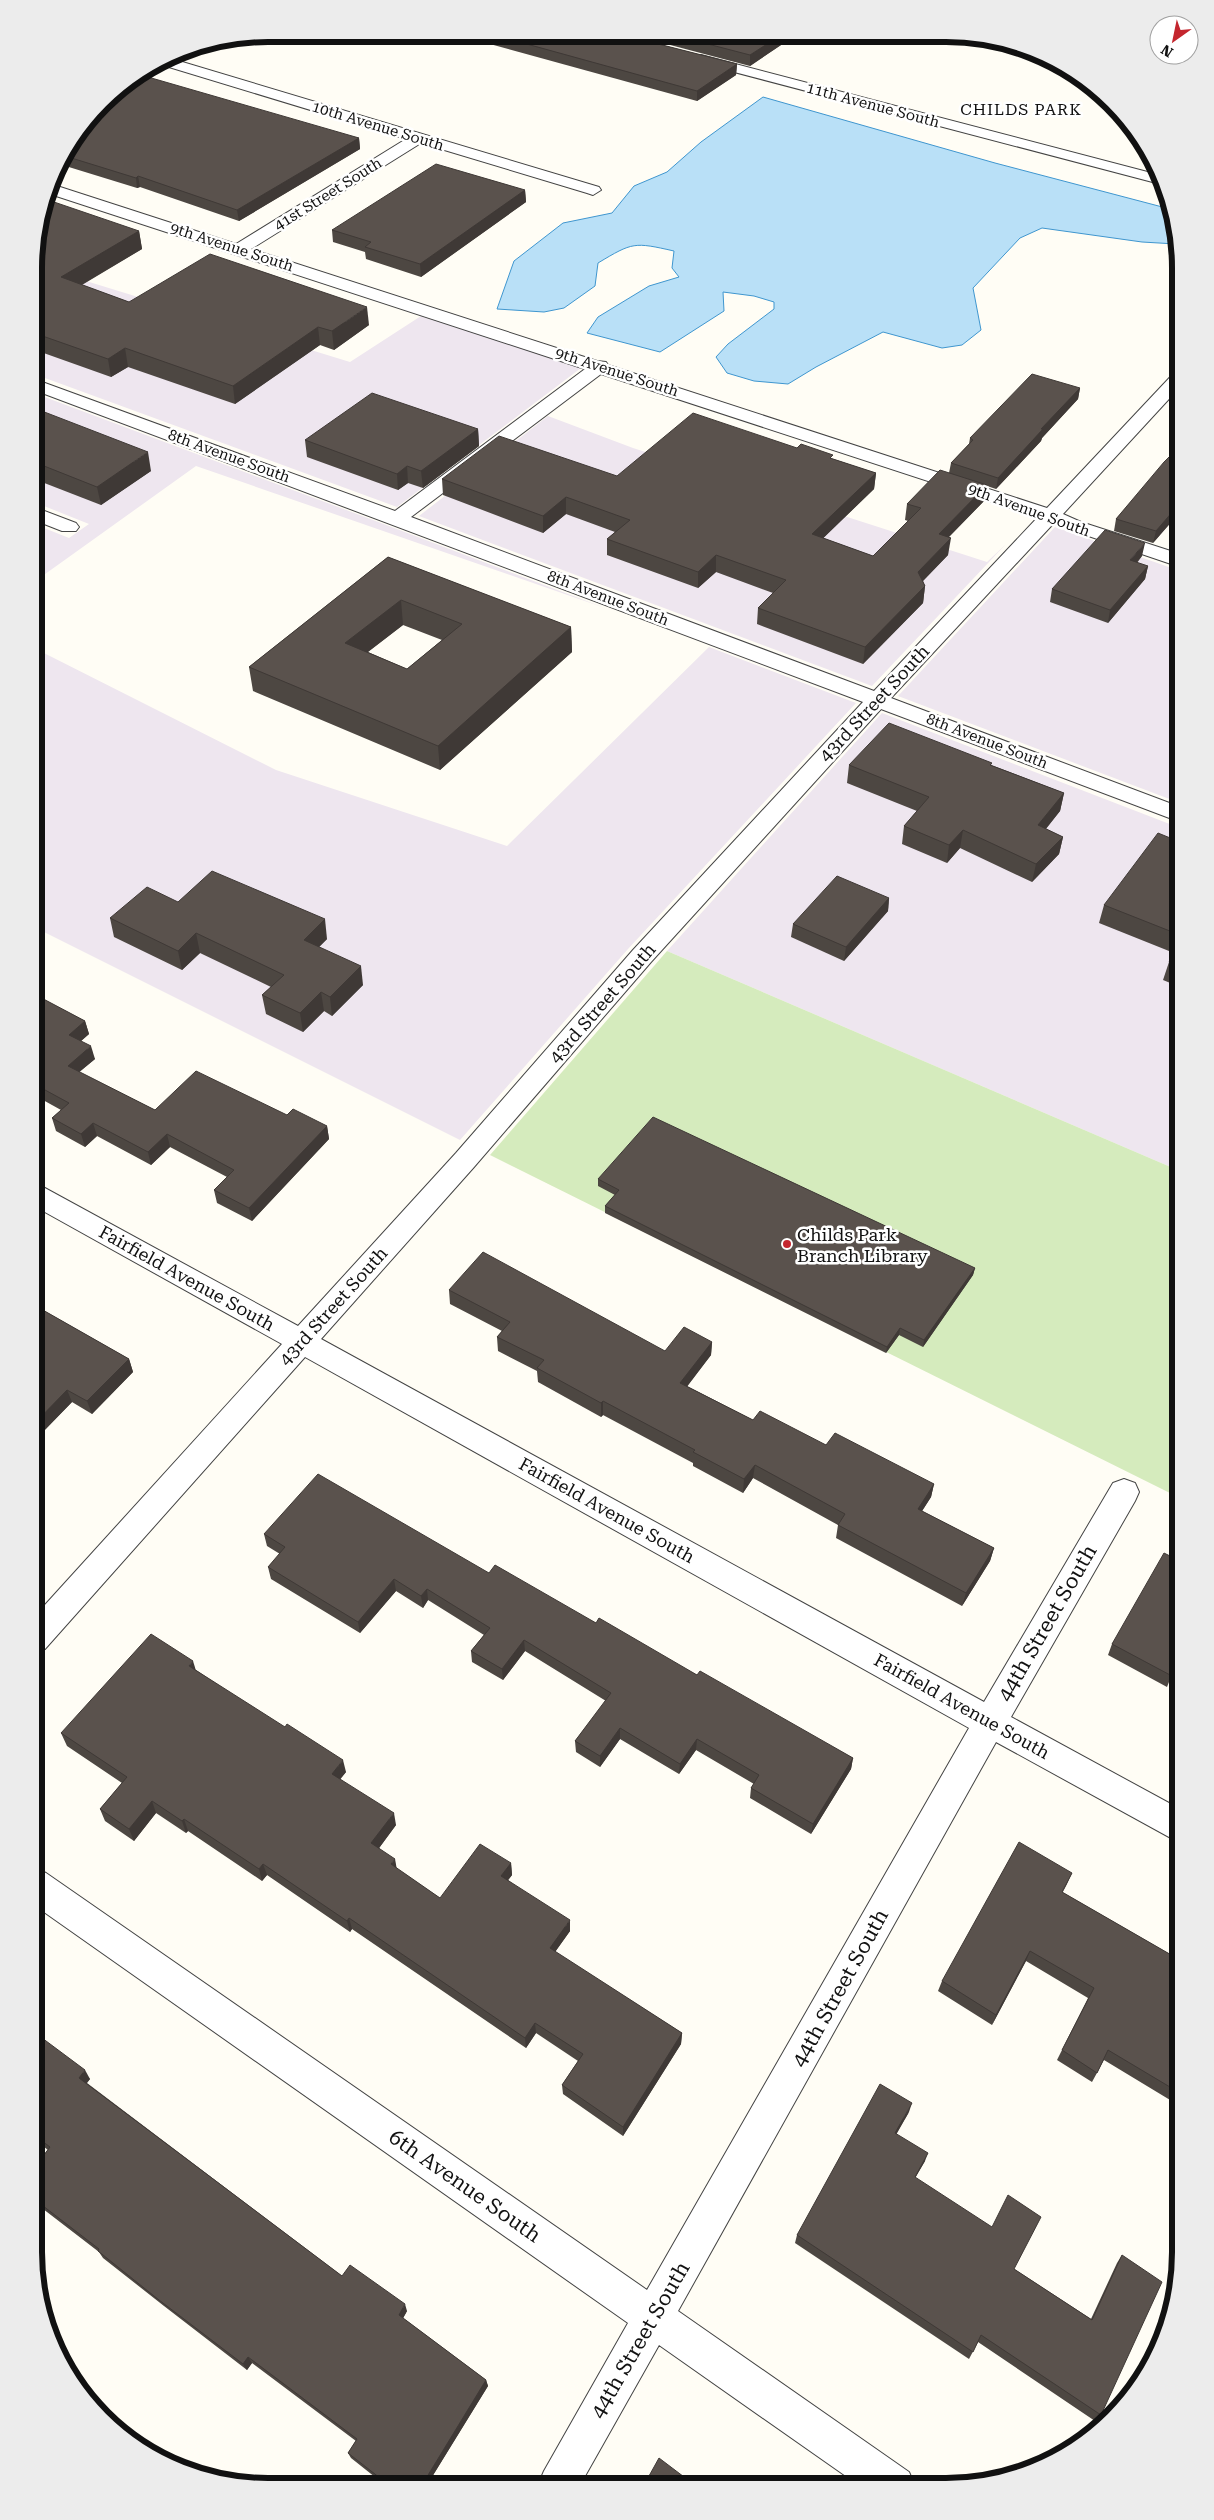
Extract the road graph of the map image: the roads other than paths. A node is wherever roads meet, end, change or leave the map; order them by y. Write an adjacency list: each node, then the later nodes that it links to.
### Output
1 (688, 56): 4 (street, 11th Avenue South)
2 (173, 64): 3 (street, 10th Avenue South)
3 (417, 139): 6 (street, 10th Avenue South); 7 (street, 41st Street South)
4 (1152, 178)
5 (56, 190): 7 (street, 9th Avenue South)
6 (593, 190)
7 (238, 250): 8 (street, 9th Avenue South)
8 (600, 366): 11 (street, 9th Avenue South); 13 (street)
9 (1172, 385): 11 (street, 43rd Street South)
10 (42, 387): 13 (street, 8th Avenue South)
11 (1050, 515): 15 (street, 9th Avenue South); 16 (street, 43rd Street South)
12 (42, 516): 14 (street)
13 (398, 518): 16 (street, 8th Avenue South)
14 (69, 527)
15 (1172, 558)
16 (877, 700): 17 (street, 8th Avenue South); 19 (street, 43rd Street South)
17 (1172, 812)
18 (42, 1198): 19 (street, Fairfield Avenue South)
19 (301, 1341): 21 (street, 43rd Street South); 22 (street, Fairfield Avenue South)
20 (1124, 1492): 22 (street, 44th Street South)
21 (42, 1630)
22 (990, 1722): 23 (street, Fairfield Avenue South); 25 (street, 44th Street South)
23 (1172, 1823)
24 (42, 1892): 25 (street, 6th Avenue South)
25 (653, 2317): 26 (street, 44th Street South); 27 (street, 6th Avenue South)
26 (562, 2478)
27 (884, 2478)

